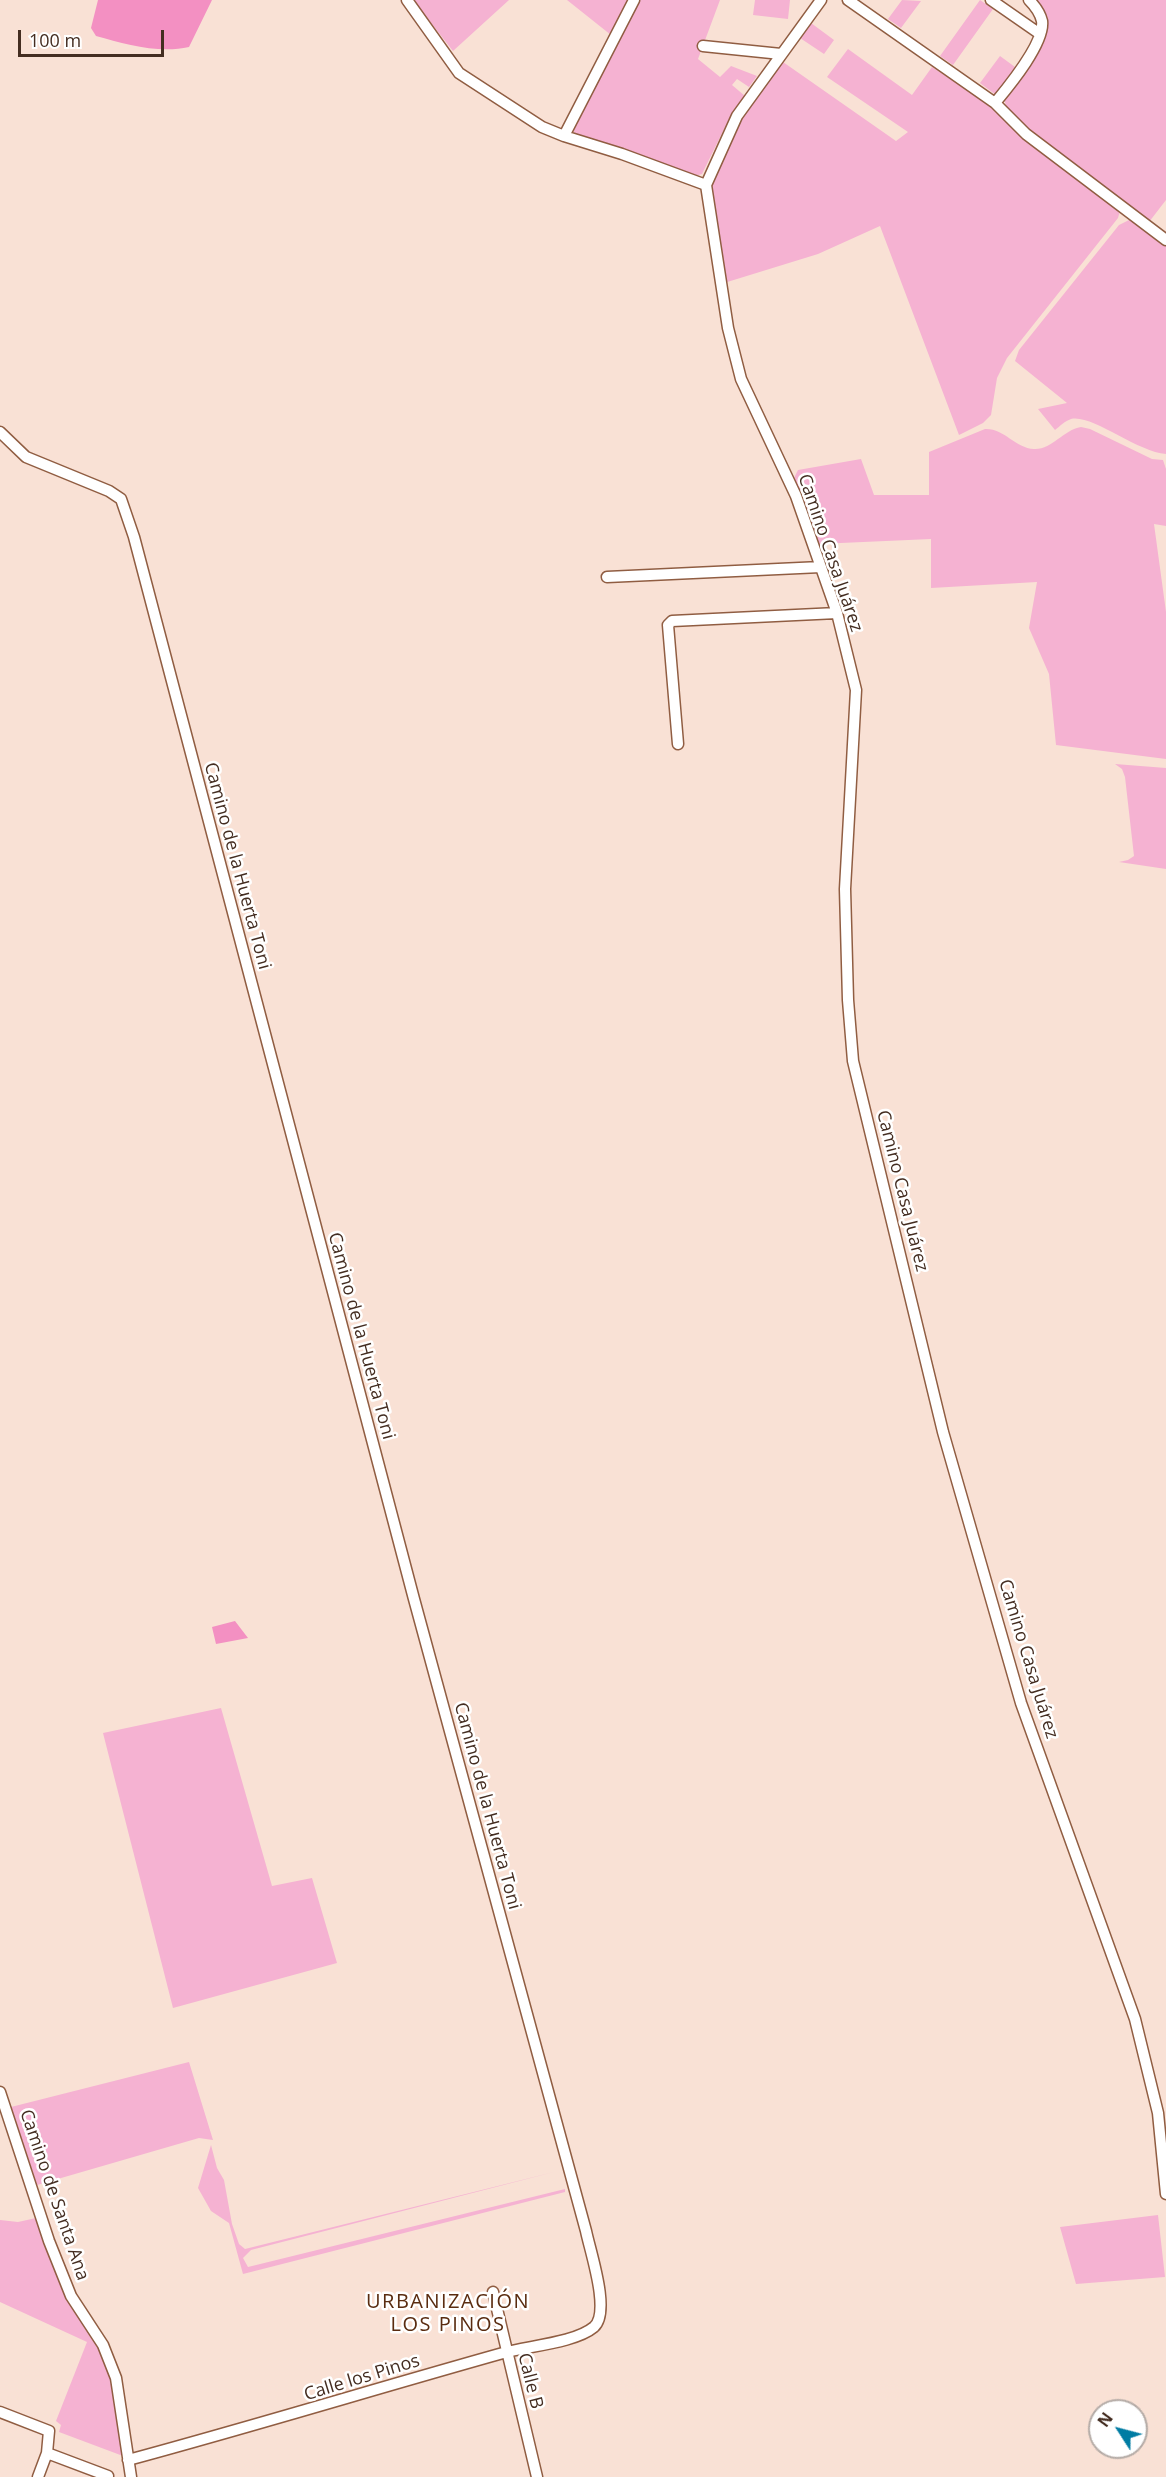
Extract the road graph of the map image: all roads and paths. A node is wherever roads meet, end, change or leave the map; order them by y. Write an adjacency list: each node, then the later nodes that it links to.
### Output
1 (406, 0): 11 (street)
2 (634, 0): 11 (street)
3 (821, 0): 9 (street)
4 (848, 0): 10 (street)
5 (991, 0): 7 (street)
6 (1029, 0): 7 (street)
7 (1040, 34): 10 (street)
8 (703, 46): 9 (street)
9 (781, 54): 12 (street)
10 (995, 103): 13 (street)
11 (564, 136): 12 (street)
12 (706, 185): 15 (street, Camino Casa Juárez)
13 (1166, 240)
14 (0, 432): 22 (street, Camino de la Huerta Toni)
15 (821, 567): 16 (street); 17 (street, Camino Casa Juárez)
16 (607, 577)
17 (837, 613): 18 (street); 20 (street, Camino Casa Juárez)
18 (678, 744)
19 (0, 2092): 26 (street, Camino de Santa Ana)
20 (1166, 2194)
21 (493, 2292): 23 (street, Calle B)
22 (600, 2318): 23 (street, Calle los Pinos)
23 (506, 2352): 26 (street, Calle los Pinos); 30 (street, Calle B)
24 (0, 2412): 25 (street)
25 (47, 2453): 27 (street); 28 (street)
26 (128, 2460): 29 (street, Camino de Santa Ana)
27 (108, 2476)
28 (38, 2477)
29 (131, 2477)
30 (537, 2477)

